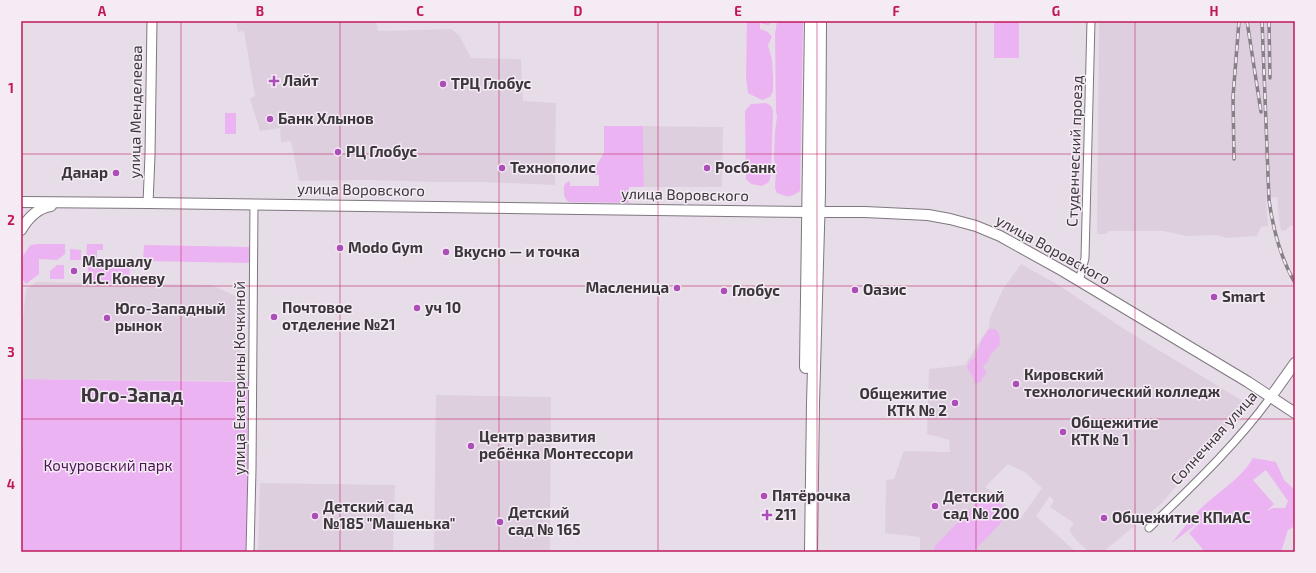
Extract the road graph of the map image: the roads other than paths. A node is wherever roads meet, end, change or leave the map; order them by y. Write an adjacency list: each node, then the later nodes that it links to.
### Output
1 (152, 21): 7 (street, улица Менделеева)
2 (811, 21): 9 (highway)
3 (820, 21): 9 (highway)
4 (1091, 21): 11 (street, Студенческий проезд)
5 (21, 202): 6 (main road, улица Воровского)
6 (65, 203): 7 (main road, улица Воровского); 10 (main road)
7 (148, 203): 8 (main road, улица Воровского)
8 (254, 204): 9 (main road, улица Воровского); 16 (street, улица Екатерины Кочкиной)
9 (813, 212): 11 (main road, улица Воровского); 17 (highway); 18 (highway)
10 (21, 230)
11 (1079, 281): 13 (main road, улица Воровского)
12 (1295, 362): 13 (main road, Солнечная улица)
13 (1270, 398): 14 (main road, улица Воровского); 15 (street, Солнечная улица)
14 (1295, 413)
15 (1149, 528)
16 (250, 552)
17 (803, 552)
18 (811, 552)

